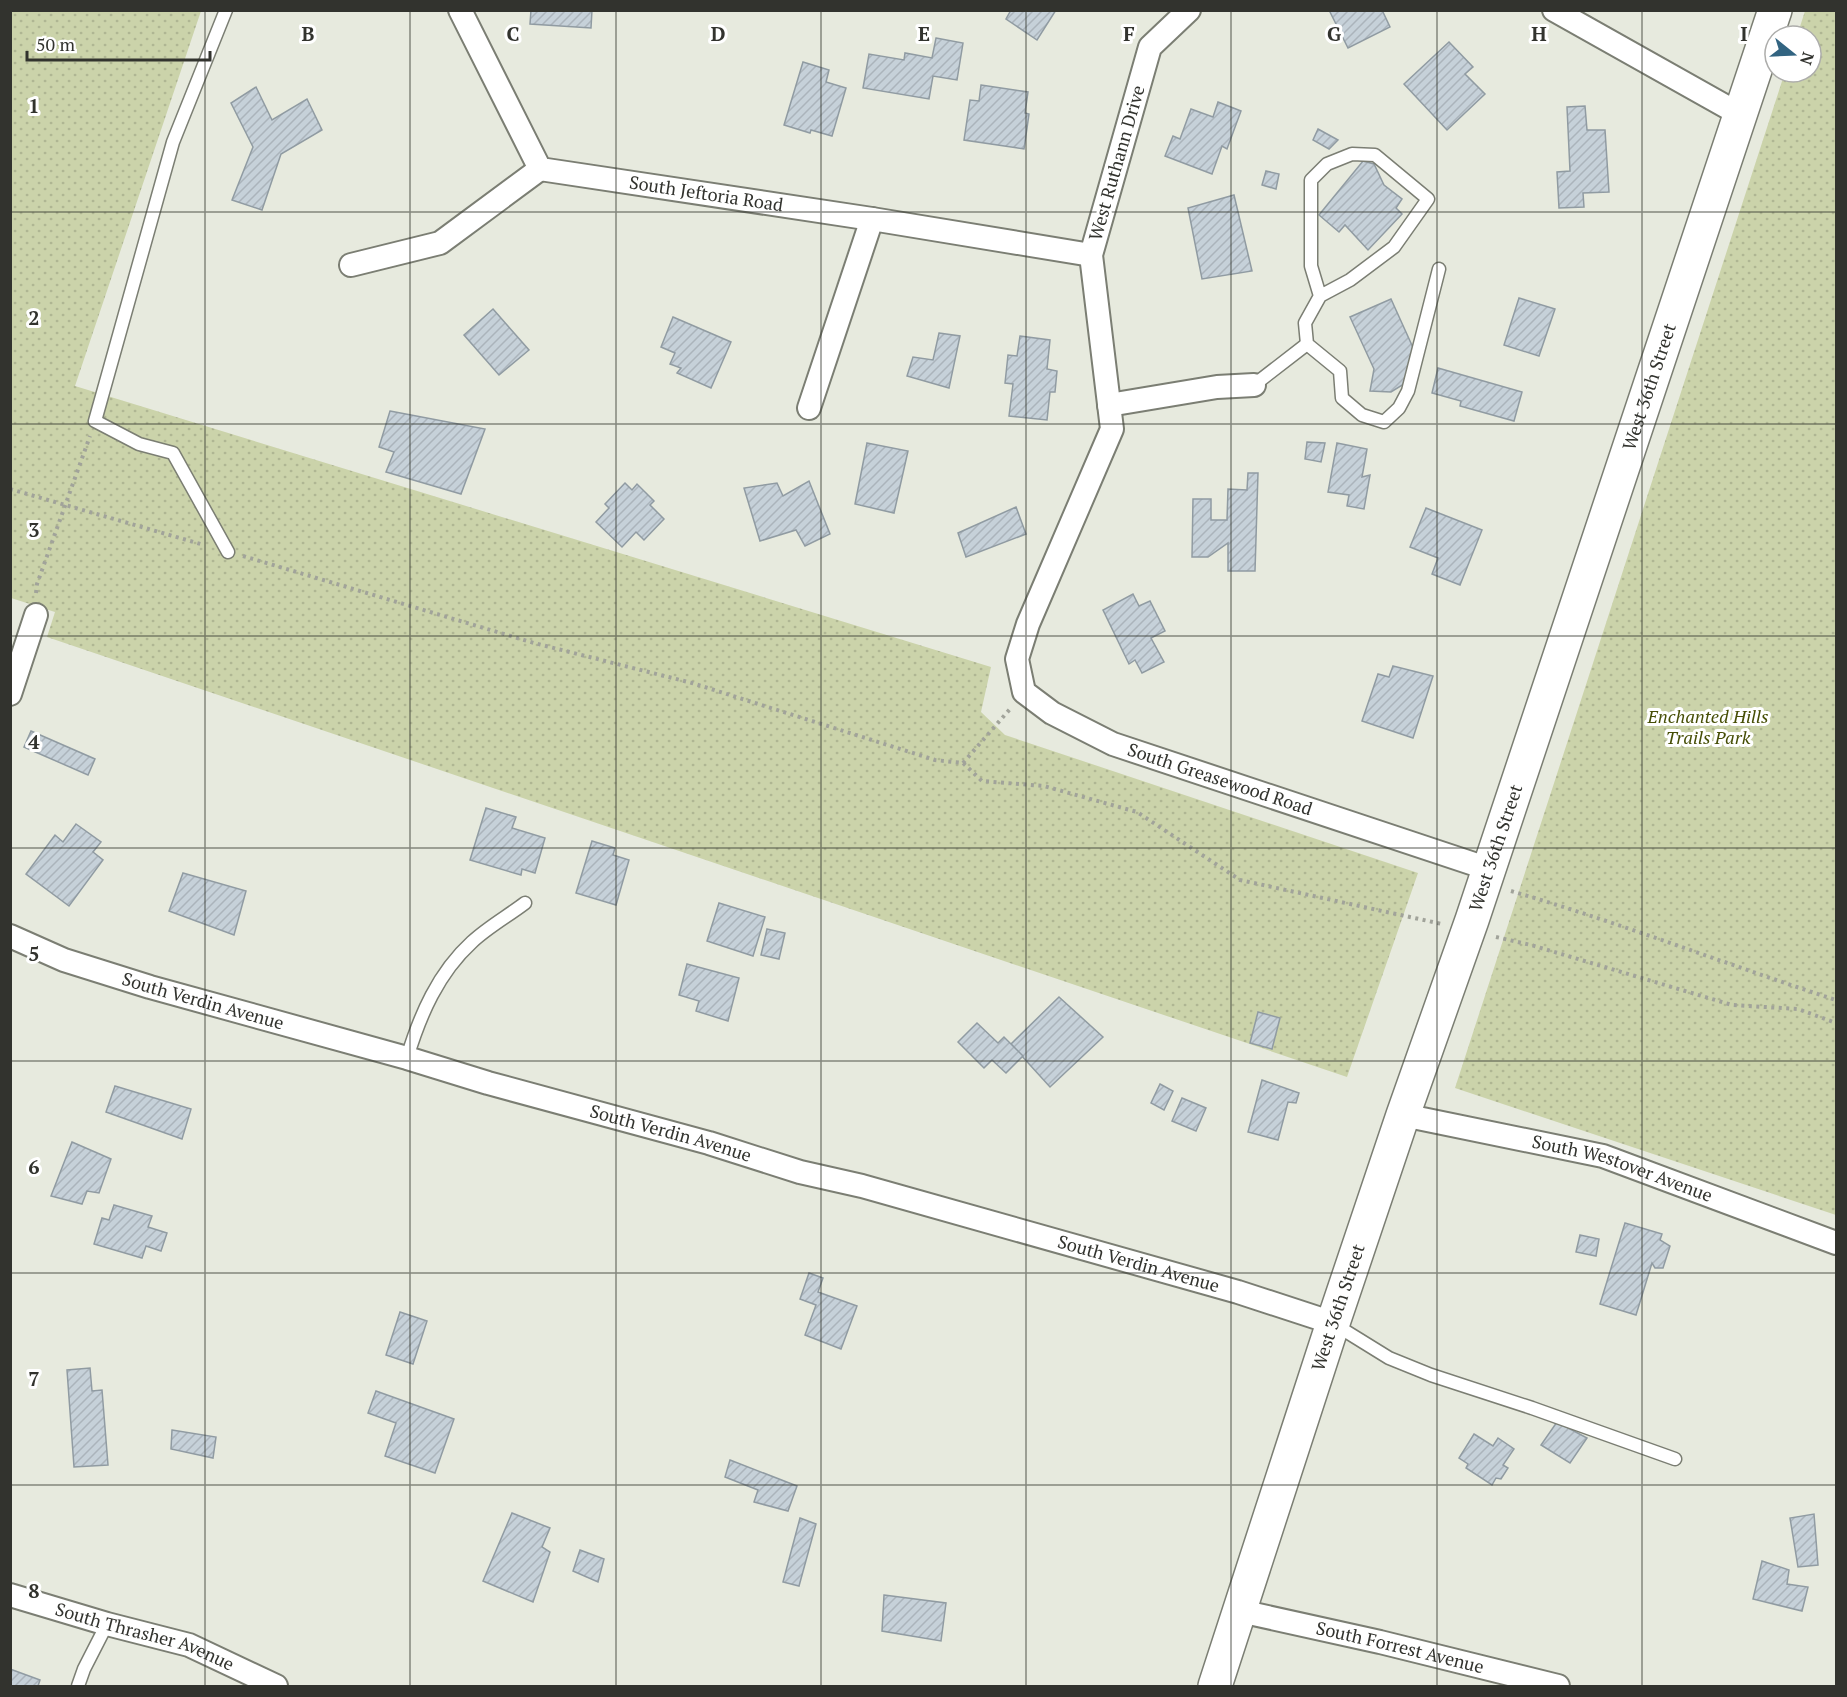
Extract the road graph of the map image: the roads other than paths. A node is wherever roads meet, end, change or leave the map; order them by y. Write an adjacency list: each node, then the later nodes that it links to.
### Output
1 (226, 10): 17 (lane)
2 (460, 10): 7 (street)
3 (1189, 10): 9 (street, West Ruthann Drive)
4 (1554, 10): 6 (street)
5 (1775, 10): 6 (street, West 36th Street)
6 (1741, 115): 21 (street, West 36th Street)
7 (540, 169): 8 (street, South Jeftoria Road); 10 (street)
8 (872, 219): 9 (street, South Jeftoria Road); 16 (street)
9 (1091, 255): 15 (street, West Ruthann Drive)
10 (351, 265)
11 (1439, 269): 13 (lane)
12 (1320, 296): 12 (lane); 13 (lane)
13 (1307, 344): 14 (lane)
14 (1254, 385): 15 (street)
15 (1109, 405): 19 (street, West Ruthann Drive)
16 (809, 408)
17 (228, 552)
18 (36, 615): 20 (street)
19 (1024, 692): 21 (street, South Greasewood Road)
20 (10, 694)
21 (1487, 876): 25 (street, West 36th Street)
22 (525, 903): 24 (lane)
23 (10, 936): 24 (street, South Verdin Avenue)
24 (407, 1058): 27 (street, South Verdin Avenue)
25 (1403, 1115): 26 (street, South Westover Avenue); 27 (street, West 36th Street)
26 (1836, 1243)
27 (1333, 1323): 28 (lane); 30 (street, West 36th Street)
28 (1675, 1459)
29 (10, 1595): 31 (street, South Thrasher Avenue)
30 (1240, 1611): 34 (street, West 36th Street); 35 (street, South Forrest Avenue)
31 (108, 1624): 32 (lane); 33 (street, South Thrasher Avenue)
32 (78, 1686)
33 (276, 1686)
34 (1215, 1686)
35 (1558, 1686)

